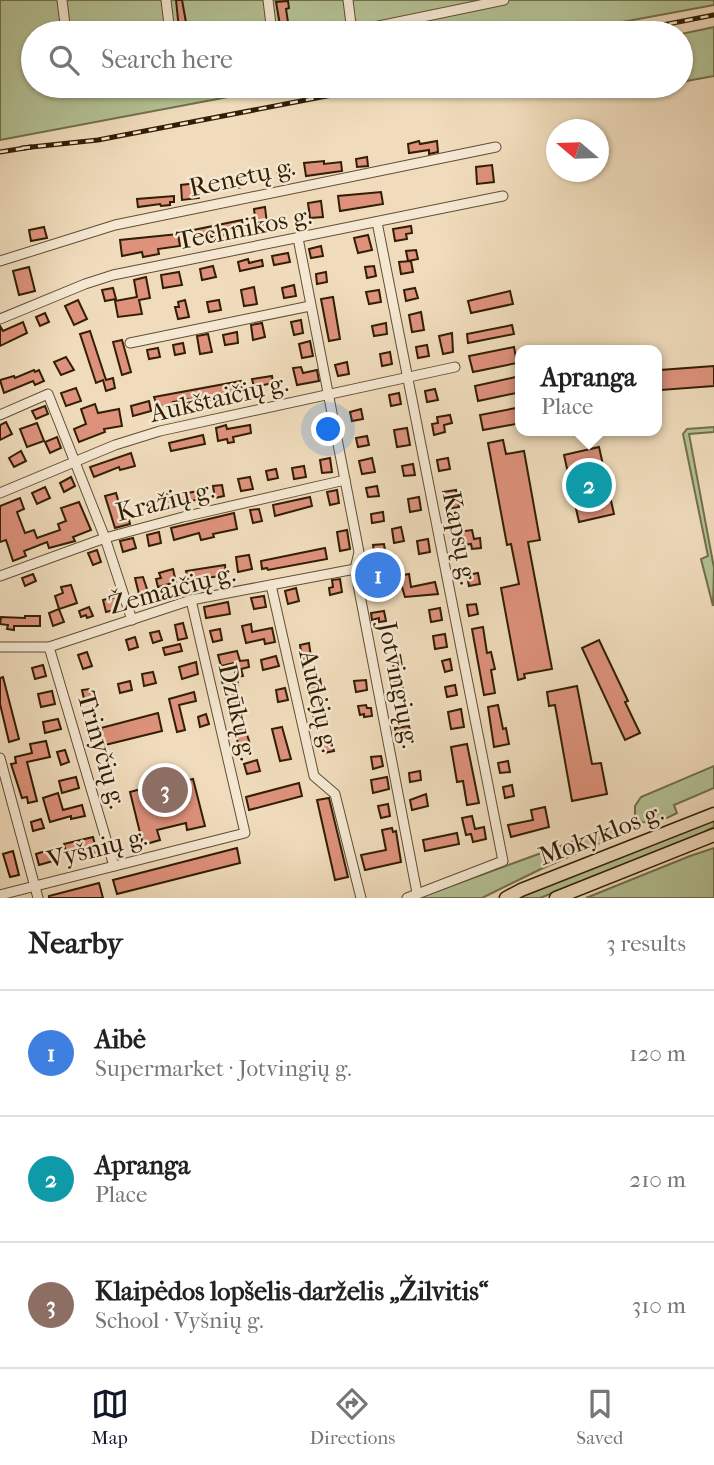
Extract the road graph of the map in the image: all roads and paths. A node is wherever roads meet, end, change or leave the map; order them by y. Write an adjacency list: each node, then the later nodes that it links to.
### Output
1 (62, 0): 6 (street)
2 (166, 0): 7 (street)
3 (268, 0): 8 (street)
4 (348, 0): 9 (street)
5 (504, 0): 10 (street)
6 (65, 21)
7 (169, 21)
8 (271, 21)
9 (349, 21)
10 (405, 21)
11 (496, 146): 15 (street, Renetų g.)
12 (503, 196): 13 (street, Technikos g.)
13 (377, 222): 14 (street, Technikos g.); 20 (street, Kapsų g.)
14 (298, 238): 16 (street, Jotvingių g.); 17 (street, Technikos g.)
15 (0, 261)
16 (310, 306): 18 (street); 21 (street, Jotvingių g.)
17 (0, 319)
18 (130, 343)
19 (455, 367): 20 (street, Aukštaičių g.)
20 (407, 377): 21 (street, Aukštaičių g.); 40 (street, Kapsų g.)
21 (329, 396): 23 (street, Aukštaičių g.); 24 (street, Jotvingių g.)
22 (0, 415): 23 (street)
23 (74, 462): 25 (street, Aukštaičių g.); 26 (street)
24 (345, 480): 26 (street, Kražių g.); 27 (street, Jotvingių g.)
25 (0, 493)
26 (105, 538): 28 (street, Kražių g.); 31 (street)
27 (355, 569): 29 (street, Žemaičių g.); 40 (street, Jotvingių g.)
28 (0, 576)
29 (271, 585): 30 (street, Žemaičių g.); 43 (street, Audėjų g.)
30 (191, 600): 31 (street, Žemaičių g.); 36 (street, Dzūkų g.)
31 (132, 620): 32 (street, Žemaičių g.)
32 (49, 646): 33 (street, Žemaičių g.); 38 (street, Trinyčių g.)
33 (0, 647)
34 (0, 758): 39 (street)
35 (714, 814): 45 (main road, Mokyklos g.)
36 (245, 833): 38 (street, Vyšnių g.)
37 (714, 835): 46 (main road, Mokyklos g.)
38 (114, 866): 39 (street, Vyšnių g.)
39 (35, 886): 41 (street, Vyšnių g.); 42 (street)
40 (417, 892): 44 (street)
41 (0, 895)
42 (38, 898)
43 (360, 898)
44 (407, 898)
45 (506, 898)
46 (556, 898)

